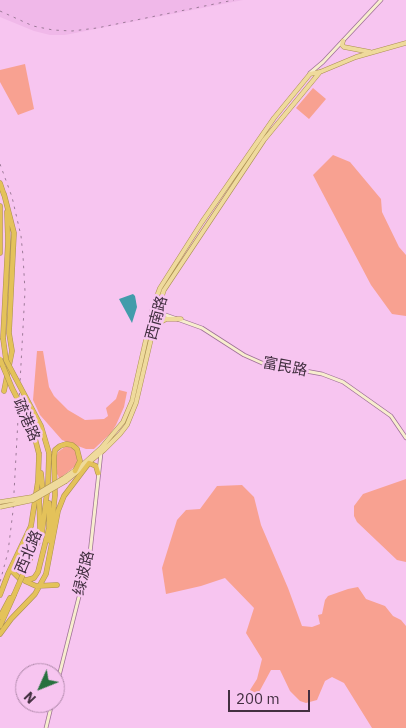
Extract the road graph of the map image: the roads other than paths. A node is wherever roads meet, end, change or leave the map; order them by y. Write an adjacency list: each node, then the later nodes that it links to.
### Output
1 (381, 0): 2 (street)
2 (343, 41): 4 (main road); 5 (street)
3 (406, 43): 4 (main road, 西南路)
4 (372, 52): 6 (main road, 西南路)
5 (323, 62): 6 (street); 7 (street)
6 (320, 72): 7 (main road, 西南路); 12 (main road, 西南路)
7 (310, 74): 12 (main road, 西南路)
8 (0, 183): 9 (highway)
9 (4, 194): 16 (highway); 18 (highway, bridge)
10 (0, 206): 11 (highway)
11 (0, 252)
12 (155, 311): 13 (street, 富民路); 14 (main road, 西南路); 22 (main road, 西南路)
13 (181, 319): 14 (main road); 17 (street, 富民路)
14 (149, 347): 19 (main road, 西南路)
15 (0, 359): 20 (highway, 疏港路, bridge)
16 (4, 391)
17 (406, 438)
18 (49, 453): 28 (highway); 33 (highway, 西北路)
19 (101, 453): 21 (main road, 西南路); 23 (street, 绿波路)
20 (39, 454): 25 (highway); 29 (highway, 西北路)
21 (89, 463): 23 (highway); 24 (main road, 西南路); 31 (highway)
22 (75, 471): 24 (main road, 西南路); 30 (highway)
23 (98, 472): 42 (street, 绿波路)
24 (65, 480): 26 (main road, 西南路, bridge); 27 (main road, 西南路, bridge)
25 (38, 481): 29 (highway); 32 (highway)
26 (0, 502)
27 (0, 507)
28 (49, 526): 30 (highway); 35 (highway)
29 (40, 529): 33 (highway, 西北路)
30 (49, 548): 31 (highway)
31 (49, 562): 34 (highway)
32 (12, 565): 35 (highway); 37 (highway)
33 (23, 571): 38 (highway, 西北路, bridge)
34 (46, 574): 36 (highway); 36 (highway)
35 (24, 581): 36 (highway)
36 (40, 586): 41 (highway)
37 (0, 595)
38 (13, 595): 39 (highway, 西北路); 40 (highway, 西北路)
39 (0, 617)
40 (0, 626)
41 (0, 634)
42 (62, 663)
43 (50, 713): 44 (street)
44 (46, 728)

